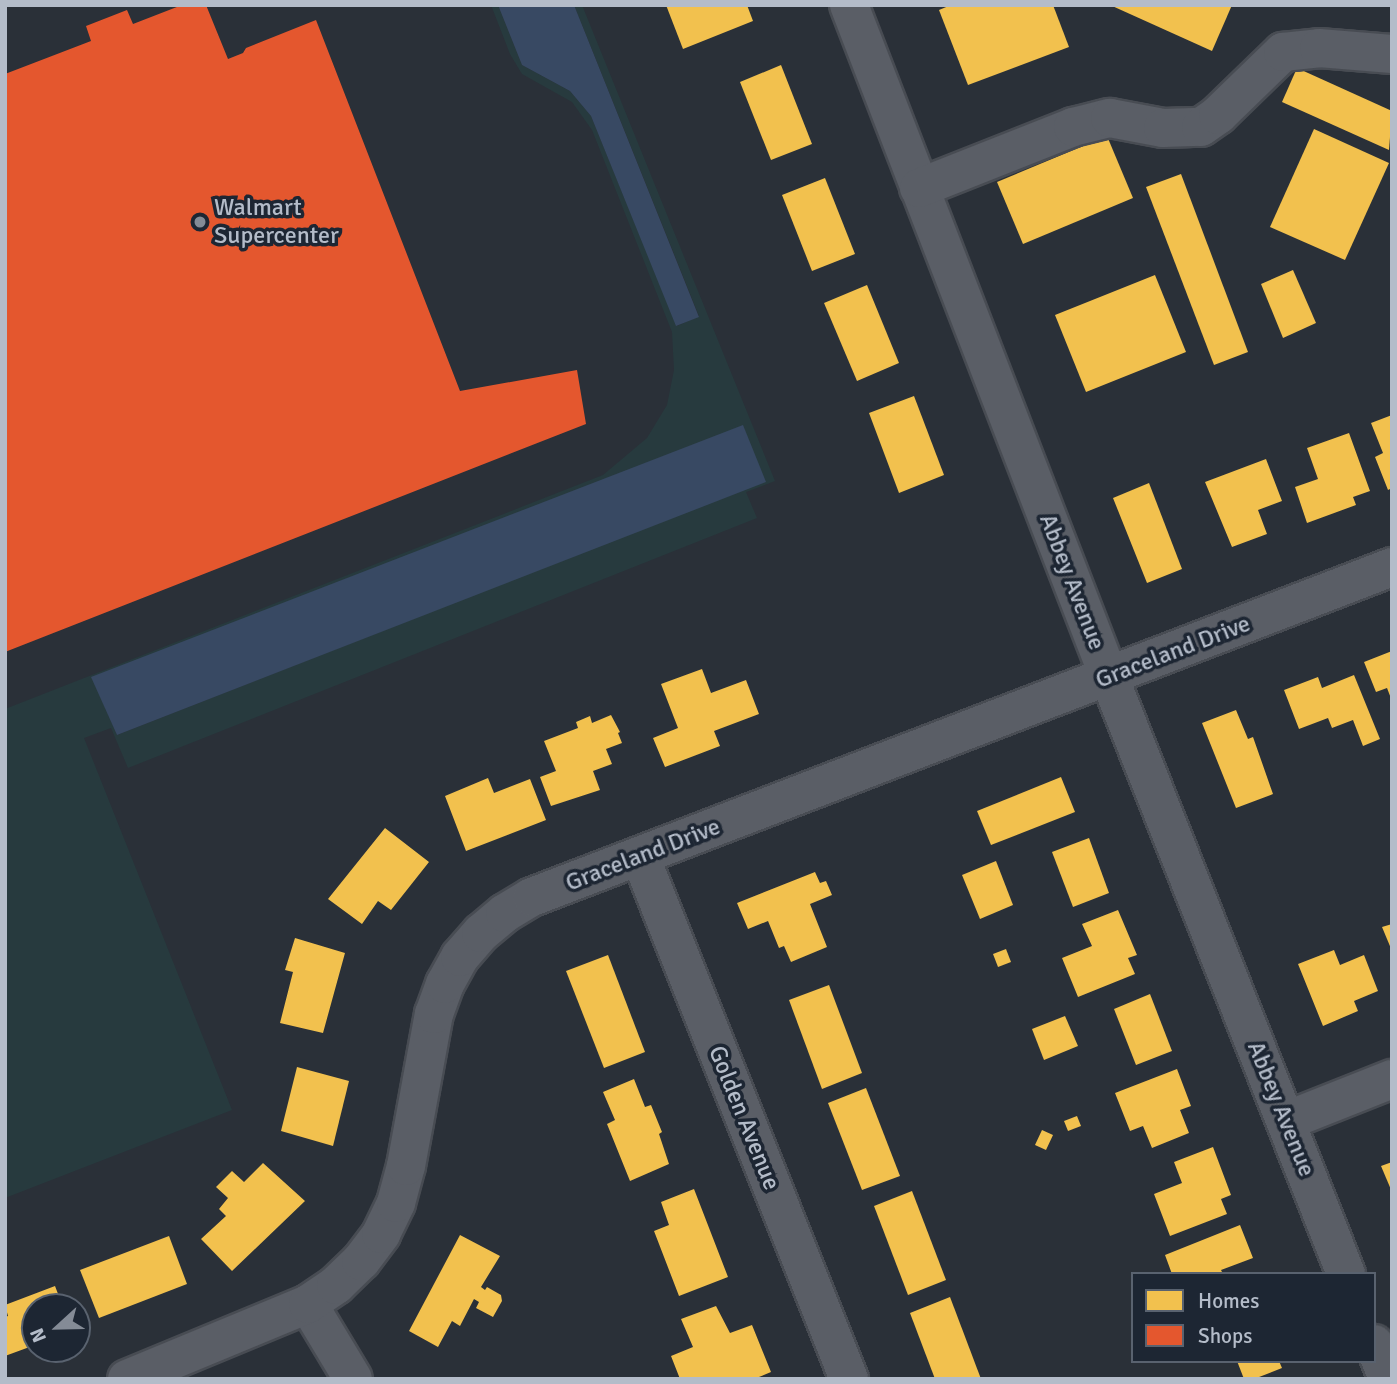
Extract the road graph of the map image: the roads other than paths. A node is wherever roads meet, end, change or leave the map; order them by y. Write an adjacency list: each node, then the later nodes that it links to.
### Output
1 (849, 5): 3 (street, Abbey Avenue)
2 (1392, 54): 3 (street)
3 (919, 188): 5 (street, Abbey Avenue)
4 (1392, 567): 5 (street, Graceland Drive)
5 (1110, 677): 6 (street, Graceland Drive); 8 (street, Abbey Avenue)
6 (640, 856): 10 (street, Graceland Drive); 14 (street, Golden Avenue)
7 (1392, 1079): 8 (street)
8 (1286, 1121): 9 (street, Abbey Avenue)
9 (1345, 1272)
10 (308, 1304): 12 (street, Graceland Drive); 13 (street)
11 (1376, 1349): 15 (street)
12 (127, 1379)
13 (353, 1379)
14 (849, 1379)
15 (1388, 1379)

